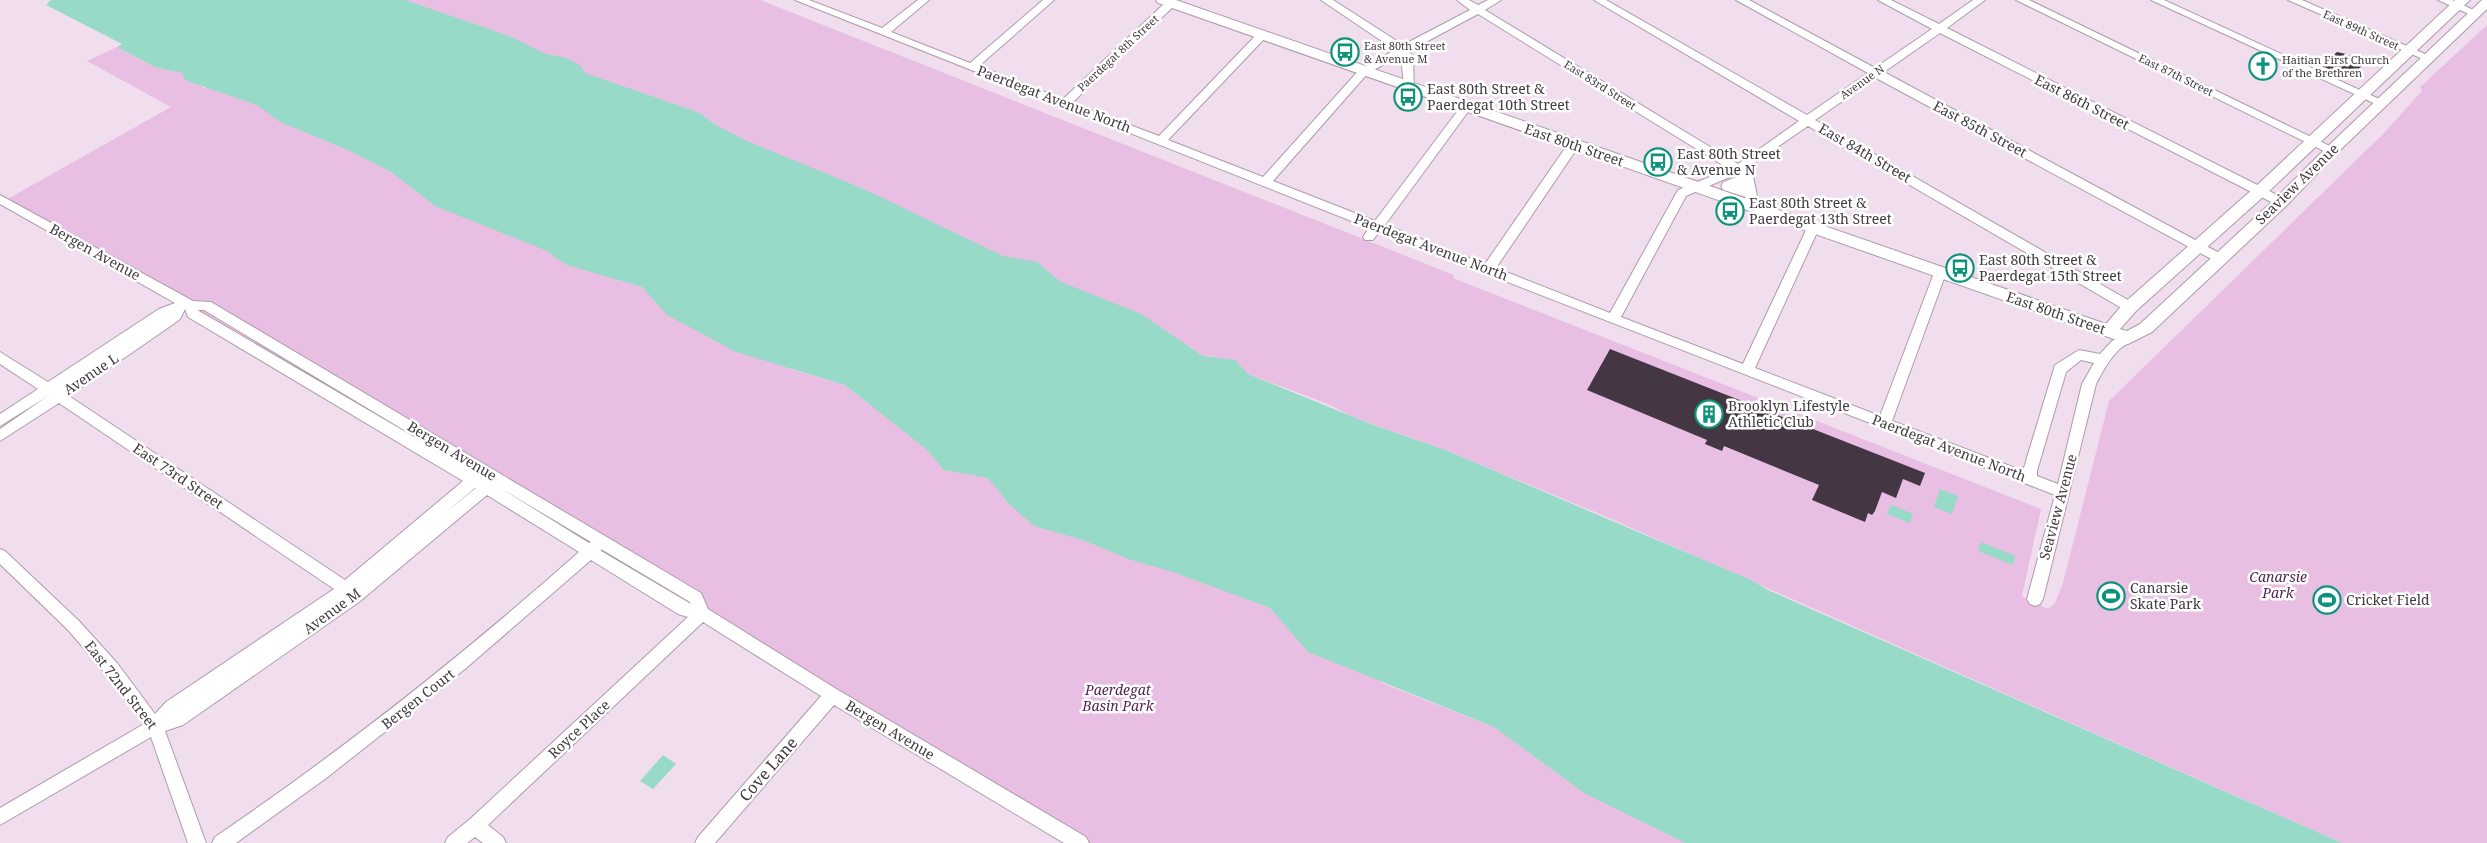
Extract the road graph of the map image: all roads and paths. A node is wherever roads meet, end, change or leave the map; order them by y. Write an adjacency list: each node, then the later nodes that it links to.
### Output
1 (801, 0): 21 (street, Paerdegat Avenue North)
2 (924, 0): 21 (street)
3 (1049, 0): 26 (street)
4 (1326, 0): 23 (street)
5 (1462, 0): 18 (street, East 83rd Street)
6 (1496, 0): 18 (street)
7 (1599, 0): 34 (street, East 84th Street)
8 (1741, 0): 28 (street, East 85th Street)
9 (1883, 0): 20 (street, East 86th Street)
10 (1980, 0): 20 (street, Avenue N)
11 (2020, 0): 36 (street, East 87th Street)
12 (2156, 0): 30 (street)
13 (2294, 0): 24 (street, East 89th Street)
14 (2443, 0): 17 (street)
15 (1167, 2): 22 (street, East 80th Street); 31 (street, Paerdegat 8th Street)
16 (2487, 2): 19 (street, Seaview Avenue)
17 (2460, 3): 19 (street); 24 (street, Seaview Avenue)
18 (1478, 10): 23 (street); 39 (street, East 83rd Street)
19 (2475, 13): 25 (street, Seaview Avenue)
20 (1939, 29): 28 (street, Avenue N); 42 (street, East 86th Street)
21 (884, 32): 26 (street, Paerdegat Avenue North)
22 (1262, 36): 27 (street, East 80th Street); 35 (street)
23 (1403, 50): 27 (street); 29 (street)
24 (2410, 51): 25 (street, East 89th Street); 30 (street, Seaview Avenue)
25 (2429, 58): 32 (street, Seaview Avenue)
26 (972, 67): 31 (street, Paerdegat Avenue North)
27 (1364, 71): 29 (street, East 80th Street); 40 (street)
28 (1876, 73): 34 (street, Avenue N); 49 (street, East 85th Street)
29 (1410, 87): 33 (street, East 80th Street)
30 (2363, 94): 32 (street); 36 (street, Seaview Avenue)
31 (1065, 103): 35 (street, Paerdegat Avenue North)
32 (2382, 103): 38 (street, Seaview Avenue)
33 (1466, 107): 37 (street, East 80th Street); 46 (street)
34 (1808, 120): 39 (street, Avenue N); 54 (street, East 84th Street)
35 (1161, 141): 40 (street, Paerdegat Avenue North)
36 (2313, 142): 38 (street, East 87th Street); 42 (street, Seaview Avenue)
37 (1574, 144): 41 (street, East 80th Street); 51 (street)
38 (2332, 150): 44 (street, Seaview Avenue)
39 (1741, 167): 41 (street, Avenue N); 45 (street)
40 (1264, 182): 46 (street, Paerdegat Avenue North)
41 (1697, 188): 45 (street, East 80th Street); 55 (street, Avenue N)
42 (2259, 192): 44 (street, East 86th Street); 49 (street, Seaview Avenue)
43 (0, 199): 53 (street, Bergen Avenue)
44 (2281, 202): 50 (street, Seaview Avenue)
45 (1753, 207): 47 (street, East 80th Street)
46 (1378, 226): 48 (street); 51 (street, Paerdegat Avenue North)
47 (1813, 228): 52 (street, East 80th Street); 60 (street)
48 (1369, 237)
49 (2198, 247): 50 (street, East 85th Street); 54 (street, Seaview Avenue)
50 (2219, 258): 57 (street, Seaview Avenue)
51 (1488, 270): 55 (street, Paerdegat Avenue North)
52 (1940, 273): 56 (street, East 80th Street); 63 (street)
53 (185, 305): 61 (street, Avenue L); 65 (street, Bergen Avenue)
54 (2130, 306): 56 (street, Seaview Avenue)
55 (1613, 319): 60 (street, Paerdegat Avenue North)
56 (2108, 332): 57 (street, East 80th Street)
57 (2128, 338): 59 (street, Seaview Avenue)
58 (0, 357): 61 (street, East 73rd Street)
59 (2102, 359): 66 (street); 67 (street, Seaview Avenue)
60 (1747, 370): 63 (street, Paerdegat Avenue North)
61 (53, 392): 62 (street, Avenue L); 64 (street, Avenue L); 71 (street, East 73rd Street)
62 (0, 421)
63 (1884, 423): 66 (street, Paerdegat Avenue North)
64 (0, 436)
65 (486, 479): 68 (street, Bergen Avenue); 69 (street, Bergen Avenue); 71 (street, Avenue M)
66 (2030, 479): 67 (street, Paerdegat Avenue North)
67 (2064, 492): 72 (street, Seaview Avenue)
68 (602, 541): 69 (street, Bergen Court); 73 (street, Bergen Avenue)
69 (590, 552): 73 (street, Bergen Avenue); 79 (street, Bergen Court)
70 (0, 555): 75 (street, East 72nd Street)
71 (350, 593): 75 (street, Avenue M)
72 (2034, 599)
73 (702, 613): 74 (street, Bergen Avenue); 77 (street, Royce Place)
74 (832, 695): 82 (street, Cove Lane); 83 (street, Bergen Avenue)
75 (155, 726): 76 (street, Avenue M); 78 (street, East 72nd Street)
76 (0, 817)
77 (475, 826): 80 (street, Royce Place); 81 (street)
78 (197, 843)
79 (221, 843)
80 (454, 843)
81 (498, 843)
82 (704, 843)
83 (1080, 843)

